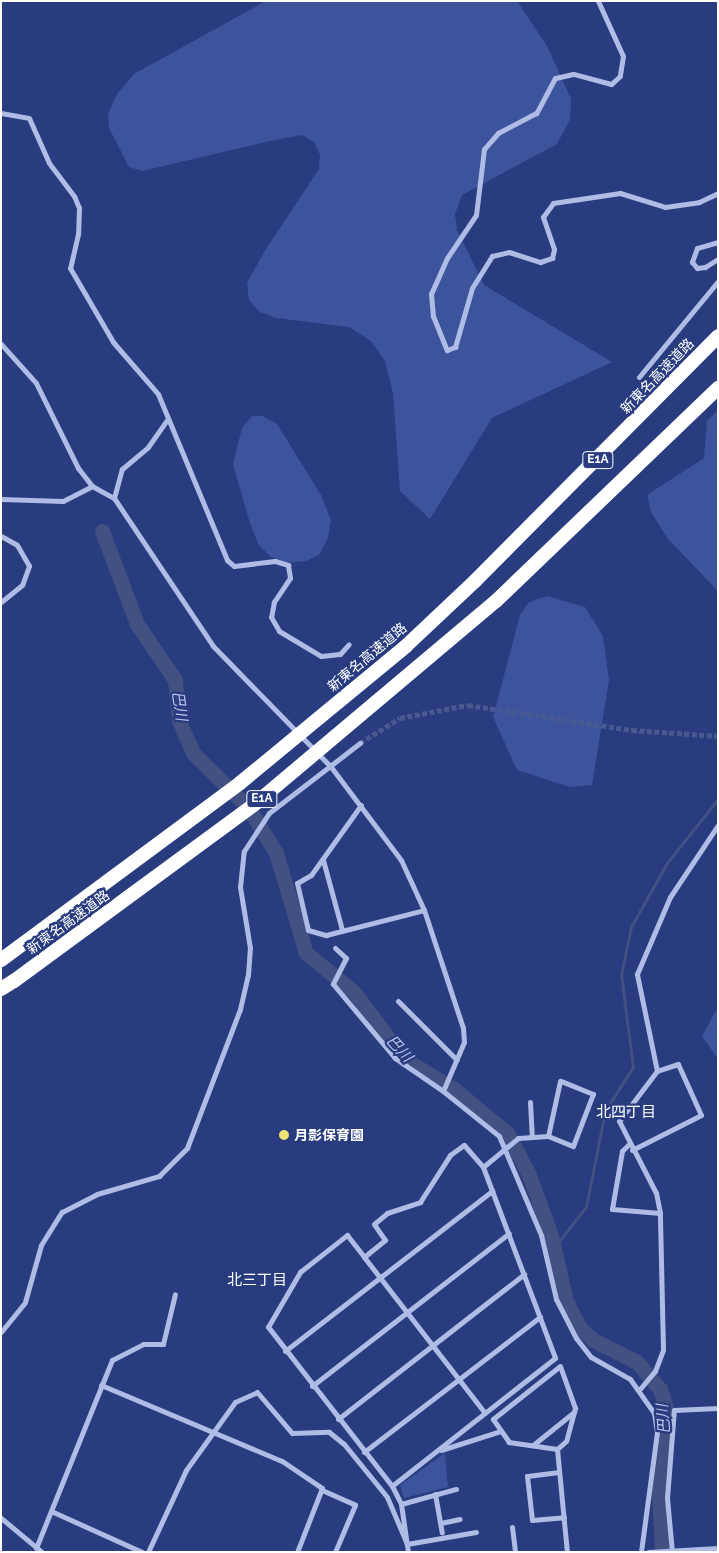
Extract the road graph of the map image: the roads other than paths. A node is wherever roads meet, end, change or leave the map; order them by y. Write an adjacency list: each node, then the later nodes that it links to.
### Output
1 (598, 1): 3 (street)
2 (1, 113): 11 (street)
3 (718, 193)
4 (718, 242): 5 (street)
5 (718, 259)
6 (718, 282): 9 (street)
7 (718, 336): 26 (highway, 新東名高速道路 / E1A, bridge)
8 (1, 344): 12 (street)
9 (640, 377)
10 (718, 388): 27 (highway, 新東名高速道路 / E1A, bridge)
11 (168, 418): 13 (street); 17 (street)
12 (92, 486): 13 (street); 14 (street)
13 (114, 498): 19 (street)
14 (1, 499)
15 (1, 536): 16 (street)
16 (1, 602)
17 (348, 644)
18 (360, 743): 19 (street)
19 (331, 768): 20 (street); 48 (street)
20 (361, 805): 22 (street); 23 (street)
21 (718, 825): 30 (street)
22 (323, 860): 24 (street); 24 (street)
23 (424, 910): 24 (street); 29 (street)
24 (342, 930)
25 (335, 948): 31 (street)
26 (1, 960)
27 (1, 989)
28 (398, 1001): 29 (street)
29 (456, 1060): 31 (street)
30 (657, 1071): 35 (street); 37 (street)
31 (444, 1089): 36 (street)
32 (530, 1102): 34 (street)
33 (548, 1136): 33 (street); 34 (street)
34 (532, 1137): 36 (street)
35 (629, 1144): 37 (street); 40 (street)
36 (506, 1147): 38 (street); 54 (street)
37 (632, 1150): 40 (street)
38 (483, 1167): 39 (street); 42 (street)
39 (492, 1191): 41 (street); 44 (street)
40 (660, 1213): 54 (street)
41 (509, 1233): 43 (street); 46 (street)
42 (364, 1257): 44 (street); 50 (street)
43 (524, 1274): 47 (street); 49 (street)
44 (380, 1278): 46 (street); 50 (street)
45 (175, 1294): 52 (street)
46 (406, 1312): 49 (street); 53 (street)
47 (540, 1317): 51 (street); 57 (street)
48 (1, 1332)
49 (432, 1346): 51 (street); 58 (street)
50 (285, 1351): 53 (street)
51 (459, 1380): 57 (street); 64 (street)
52 (101, 1385): 60 (street); 71 (street)
53 (312, 1386): 58 (street)
54 (639, 1390): 92 (street)
55 (718, 1408): 83 (street)
56 (574, 1412): 59 (street); 61 (street); 62 (street)
57 (485, 1413): 63 (street)
58 (338, 1419): 64 (street)
59 (501, 1431): 61 (street); 63 (street)
60 (212, 1434): 68 (street); 79 (street); 86 (street)
61 (533, 1445): 62 (street)
62 (557, 1448): 65 (street)
63 (438, 1451): 66 (street)
64 (364, 1452): 66 (street)
65 (560, 1472): 72 (street); 72 (street)
66 (392, 1486): 70 (street)
67 (456, 1489): 69 (street)
68 (322, 1490): 87 (street); 88 (street)
69 (435, 1494): 70 (street); 75 (street)
70 (401, 1504): 79 (street)
71 (51, 1511): 80 (street); 85 (street)
72 (564, 1517): 91 (street)
73 (1, 1518): 80 (street)
74 (460, 1519): 75 (street)
75 (441, 1523): 77 (street)
76 (512, 1527): 90 (street)
77 (442, 1532)
78 (476, 1532): 79 (street)
79 (407, 1544): 89 (street)
80 (36, 1548): 84 (street)
81 (718, 1548): 83 (street)
82 (655, 1551): 83 (street); 93 (street)
83 (672, 1551)
84 (42, 1552)
85 (142, 1552)
86 (148, 1552)
87 (297, 1552)
88 (336, 1552)
89 (408, 1552)
90 (515, 1552)
91 (567, 1552)
92 (641, 1552)
93 (648, 1552)

